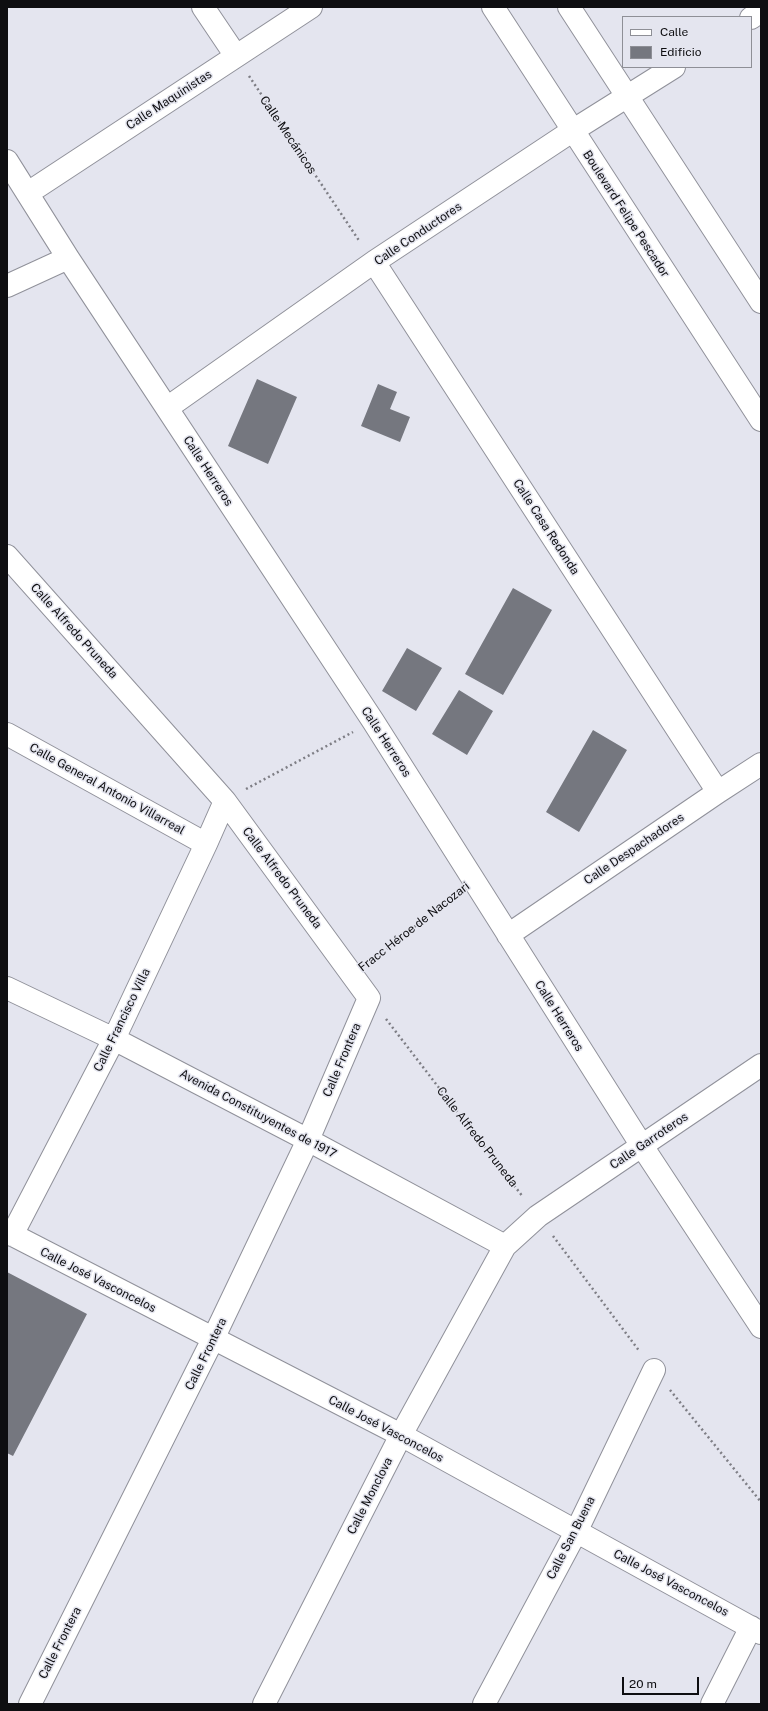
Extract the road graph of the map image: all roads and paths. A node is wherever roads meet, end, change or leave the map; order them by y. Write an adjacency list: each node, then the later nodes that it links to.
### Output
1 (203, 7): 7 (street)
2 (311, 7): 7 (street, Calle Maquinistas)
3 (493, 7): 10 (street, Boulevard Felipe Pescador)
4 (569, 7): 9 (street)
5 (761, 11): 6 (street)
6 (752, 17)
7 (236, 56): 12 (street, Calle Maquinistas); 14 (path, Calle Mecánicos)
8 (672, 68): 9 (street, Calle Conductores)
9 (628, 96): 10 (street, Calle Conductores); 16 (street)
10 (572, 131): 14 (street, Calle Conductores); 18 (street, Boulevard Felipe Pescador)
11 (7, 161): 12 (street, Calle Herreros)
12 (28, 194): 13 (street, Calle Herreros)
13 (68, 258): 15 (street); 17 (street, Calle Herreros)
14 (374, 262): 17 (street, Calle Conductores); 23 (street, Calle Casa Redonda)
15 (7, 286)
16 (761, 302)
17 (167, 408): 20 (street, Calle Herreros)
18 (761, 420)
19 (7, 556): 24 (street, Calle Alfredo Pruneda)
20 (373, 721): 24 (path); 26 (street, Calle Herreros)
21 (8, 736): 25 (street, Calle General Antonio Villarreal)
22 (761, 764): 23 (street, Calle Despachadores)
23 (718, 792): 27 (street, Calle Despachadores)
24 (225, 801): 25 (street, Calle Francisco Villa); 28 (street, Calle Alfredo Pruneda)
25 (206, 844): 31 (street, Calle Francisco Villa)
26 (474, 880): 27 (street, Calle Herreros); 28 (path, Fracc Héroe de Nacozari)
27 (508, 935): 34 (street, Calle Herreros)
28 (354, 975): 30 (street, Calle Alfredo Pruneda)
29 (7, 988): 31 (street, Avenida Constituyentes de 1917)
30 (370, 998): 33 (street, Calle Frontera); 35 (path, Calle Alfredo Pruneda)
31 (114, 1039): 33 (street, Avenida Constituyentes de 1917); 36 (street, Calle Francisco Villa)
32 (761, 1065): 34 (street, Calle Garroteros)
33 (308, 1140): 37 (street, Avenida Constituyentes de 1917); 39 (street, Calle Frontera)
34 (642, 1146): 35 (street, Calle Garroteros); 38 (street, Calle Herreros)
35 (538, 1216): 37 (street, Calle Monclova)
36 (9, 1234): 39 (street, Calle José Vasconcelos)
37 (505, 1246): 41 (street, Calle Monclova)
38 (761, 1326)
39 (213, 1339): 41 (street, Calle José Vasconcelos); 44 (street, Calle Frontera)
40 (654, 1370): 42 (street, Calle San Buena)
41 (401, 1435): 42 (street, Calle José Vasconcelos); 45 (street, Calle Monclova)
42 (576, 1532): 43 (street, Calle José Vasconcelos); 46 (street, Calle San Buena)
43 (756, 1630): 47 (street)
44 (30, 1704)
45 (264, 1704)
46 (484, 1704)
47 (712, 1704)

